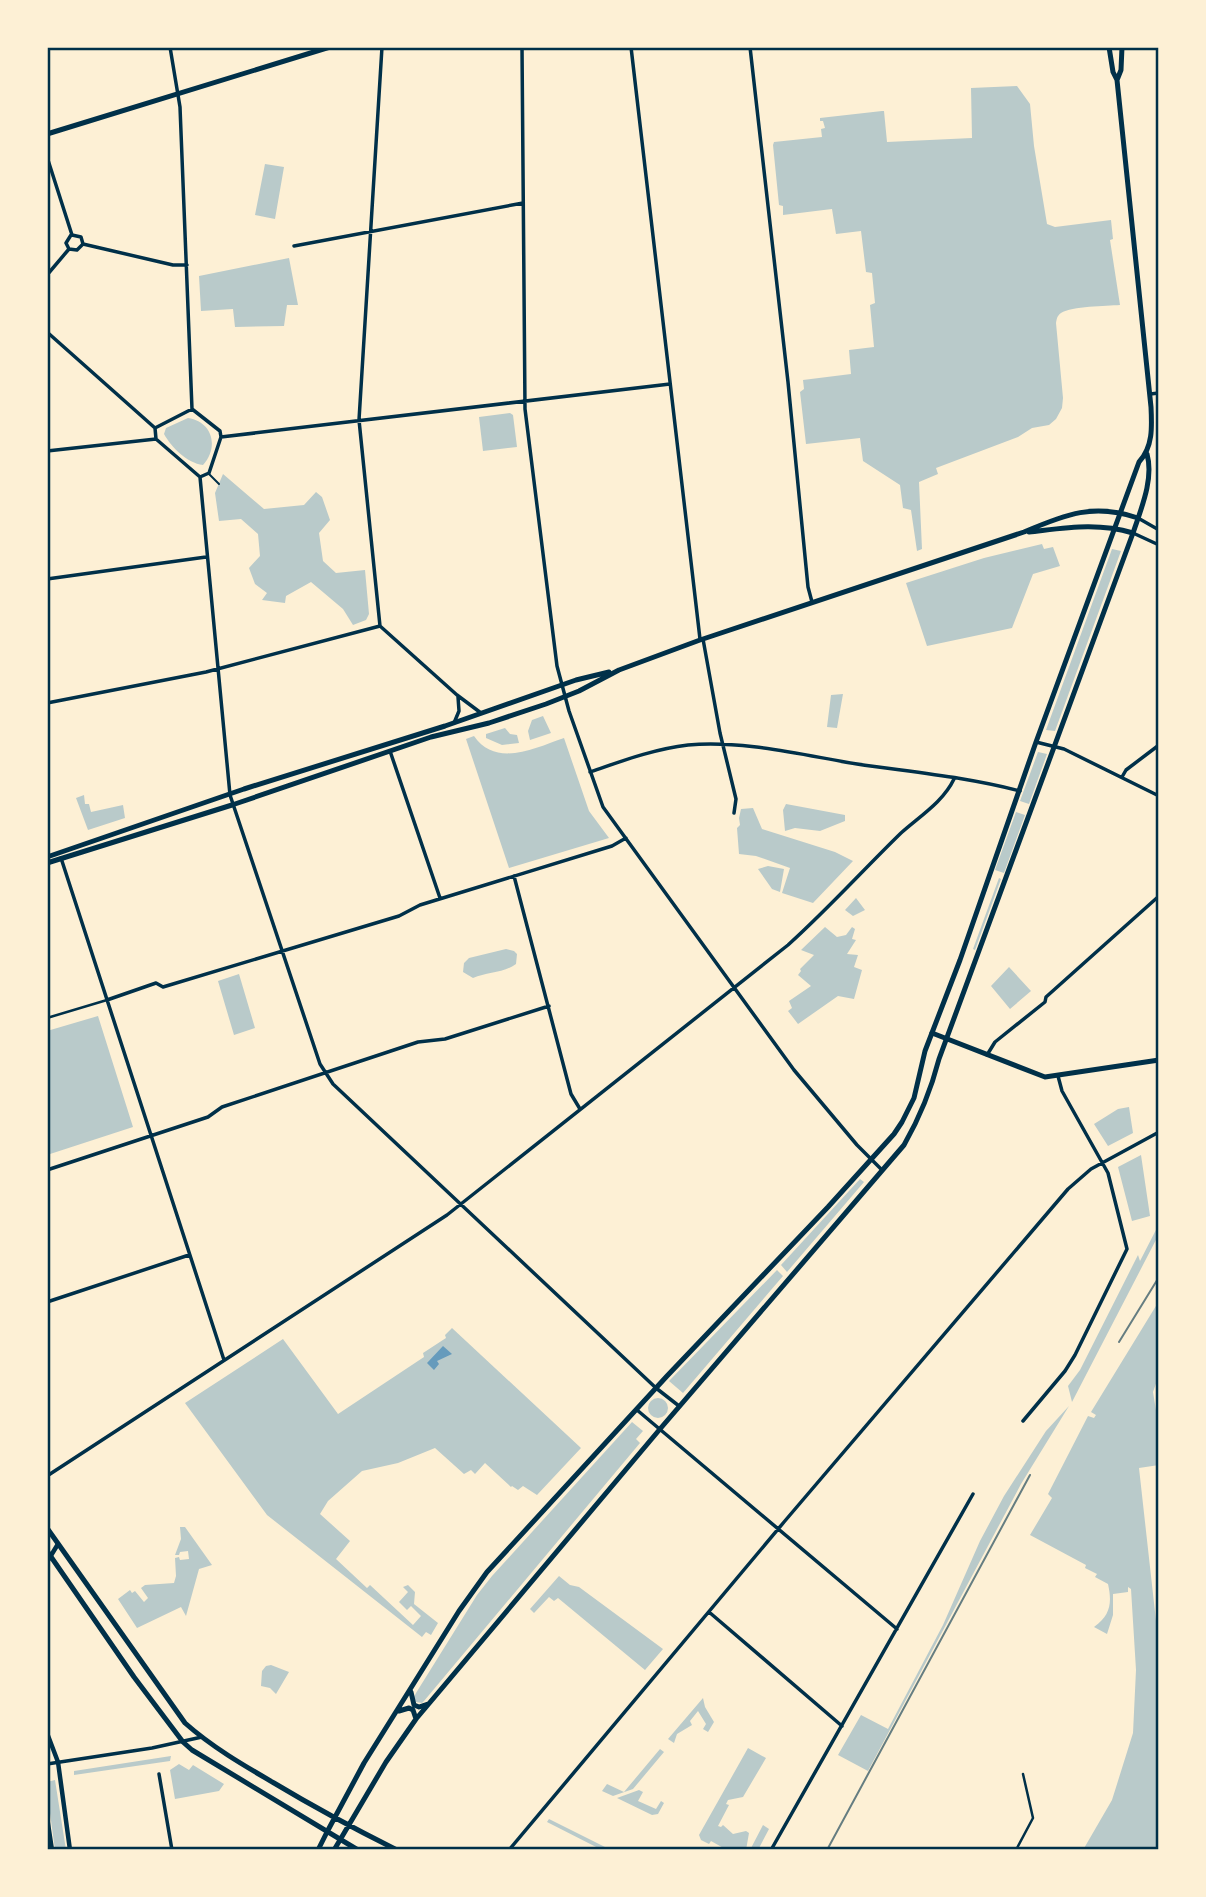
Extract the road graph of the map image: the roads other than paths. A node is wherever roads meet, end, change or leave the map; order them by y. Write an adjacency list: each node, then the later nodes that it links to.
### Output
1 (170, 47): 10 (street)
2 (330, 47): 10 (main road)
3 (382, 47): 14 (street)
4 (522, 47): 13 (street)
5 (631, 47): 22 (street)
6 (750, 47): 45 (street)
7 (1109, 47): 9 (main road)
8 (1122, 47): 9 (main road)
9 (1117, 80): 24 (main road)
10 (179, 94): 11 (main road); 19 (street)
11 (47, 134)
12 (48, 160): 15 (street)
13 (523, 203): 14 (street); 25 (street)
14 (371, 232): 17 (street); 27 (street)
15 (72, 235): 16 (street); 18 (street)
16 (83, 244): 18 (street); 19 (street)
17 (294, 246)
18 (69, 249): 20 (street)
19 (187, 265): 26 (street)
20 (47, 275)
21 (47, 332): 28 (street)
22 (670, 384): 25 (street); 47 (street)
23 (1159, 393): 24 (street)
24 (1150, 394): 32 (main road)
25 (525, 401): 27 (street); 50 (street)
26 (192, 409): 28 (street); 29 (street)
27 (359, 420): 29 (street); 46 (street)
28 (155, 428): 30 (street)
29 (221, 437): 33 (street)
30 (156, 439): 31 (street); 34 (street)
31 (47, 451)
32 (1147, 454): 36 (main road); 37 (main road)
33 (209, 473): 34 (street); 35 (lane)
34 (200, 477): 43 (street)
35 (219, 485)
36 (1120, 512): 37 (main road); 38 (main road); 40 (main road)
37 (1138, 518): 39 (street); 41 (main road)
38 (1115, 527): 40 (main road); 41 (main road); 58 (main road)
39 (1159, 530)
40 (1024, 532): 45 (main road)
41 (1133, 533): 42 (street); 61 (main road)
42 (1159, 545)
43 (206, 557): 44 (street); 48 (street)
44 (47, 579)
45 (812, 602): 47 (main road)
46 (380, 626): 48 (street); 51 (street)
47 (702, 639): 49 (main road); 59 (street)
48 (217, 670): 54 (street); 69 (street)
49 (619, 670): 50 (main road); 52 (main road)
50 (561, 685): 52 (street); 53 (main road)
51 (457, 695): 55 (street); 57 (street)
52 (564, 696): 56 (main road); 63 (street)
53 (515, 702): 55 (main road); 56 (street)
54 (47, 703)
55 (481, 713): 57 (main road)
56 (519, 713): 62 (main road)
57 (454, 723): 64 (main road)
58 (1036, 742): 61 (street); 68 (main road)
59 (723, 745): 63 (street); 66 (street); 72 (street)
60 (1159, 745): 65 (street)
61 (1055, 746): 65 (street); 86 (main road)
62 (390, 751): 67 (main road); 79 (street)
63 (590, 772): 73 (street)
64 (295, 773): 67 (lane); 69 (main road)
65 (1122, 777): 70 (street)
66 (954, 779): 68 (street); 81 (street)
67 (298, 781): 71 (main road)
68 (1020, 791): 85 (main road)
69 (230, 794): 71 (street); 74 (main road)
70 (1159, 796)
71 (232, 805): 74 (main road); 80 (street)
72 (734, 813)
73 (626, 838): 77 (street); 81 (street)
74 (60, 856): 75 (main road); 76 (main road); 82 (street)
75 (47, 857)
76 (47, 863)
77 (514, 876): 79 (street); 83 (street)
78 (1159, 896): 87 (street)
79 (440, 899): 80 (street)
80 (281, 952): 82 (street); 89 (street)
81 (734, 987): 91 (street); 94 (street)
82 (107, 1000): 84 (street); 93 (street)
83 (549, 1006): 89 (street); 91 (street)
84 (47, 1018)
85 (932, 1033): 86 (main road); 94 (main road)
86 (947, 1039): 87 (main road); 97 (main road)
87 (987, 1055): 90 (main road)
88 (1159, 1060): 90 (main road)
89 (324, 1073): 93 (street); 98 (street)
90 (1058, 1076): 95 (street)
91 (580, 1110): 98 (street)
92 (1159, 1132): 95 (street)
93 (151, 1136): 96 (street); 99 (street)
94 (871, 1160): 97 (street); 102 (main road)
95 (1102, 1162): 105 (street); 110 (street)
96 (47, 1170)
97 (882, 1170): 103 (main road)
98 (461, 1205): 101 (street); 102 (street)
99 (189, 1255): 100 (street); 101 (street)
100 (47, 1302)
101 (224, 1360): 107 (street)
102 (656, 1388): 103 (street); 104 (main road)
103 (679, 1406): 106 (main road)
104 (637, 1410): 106 (street); 115 (main road)
105 (1023, 1421)
106 (660, 1429): 110 (street); 116 (main road)
107 (47, 1476)
108 (973, 1494): 114 (street)
109 (47, 1528): 111 (main road)
110 (778, 1529): 113 (street); 114 (street)
111 (58, 1544): 112 (street); 121 (main road)
112 (48, 1556): 122 (main road)
113 (709, 1612): 119 (street); 139 (street)
114 (897, 1629): 119 (street)
115 (411, 1692): 116 (main road); 117 (main road)
116 (428, 1704): 118 (main road)
117 (399, 1711): 118 (main road); 128 (main road)
118 (416, 1719): 129 (main road)
119 (842, 1726): 140 (street)
120 (47, 1733): 123 (street)
121 (202, 1737): 122 (street); 128 (main road)
122 (183, 1742): 123 (street); 130 (main road)
123 (58, 1762): 124 (street); 133 (street)
124 (47, 1764)
125 (159, 1774): 134 (street)
126 (1023, 1774): 141 (street)
127 (47, 1817): 132 (street)
128 (334, 1818): 129 (main road); 130 (main road)
129 (348, 1825): 131 (main road); 138 (main road)
130 (327, 1832): 131 (main road); 135 (main road)
131 (340, 1840): 136 (main road); 137 (main road)
132 (52, 1850)
133 (70, 1850)
134 (172, 1850)
135 (318, 1850)
136 (334, 1850)
137 (358, 1850)
138 (397, 1850)
139 (509, 1850)
140 (771, 1850)
141 (1016, 1850)

